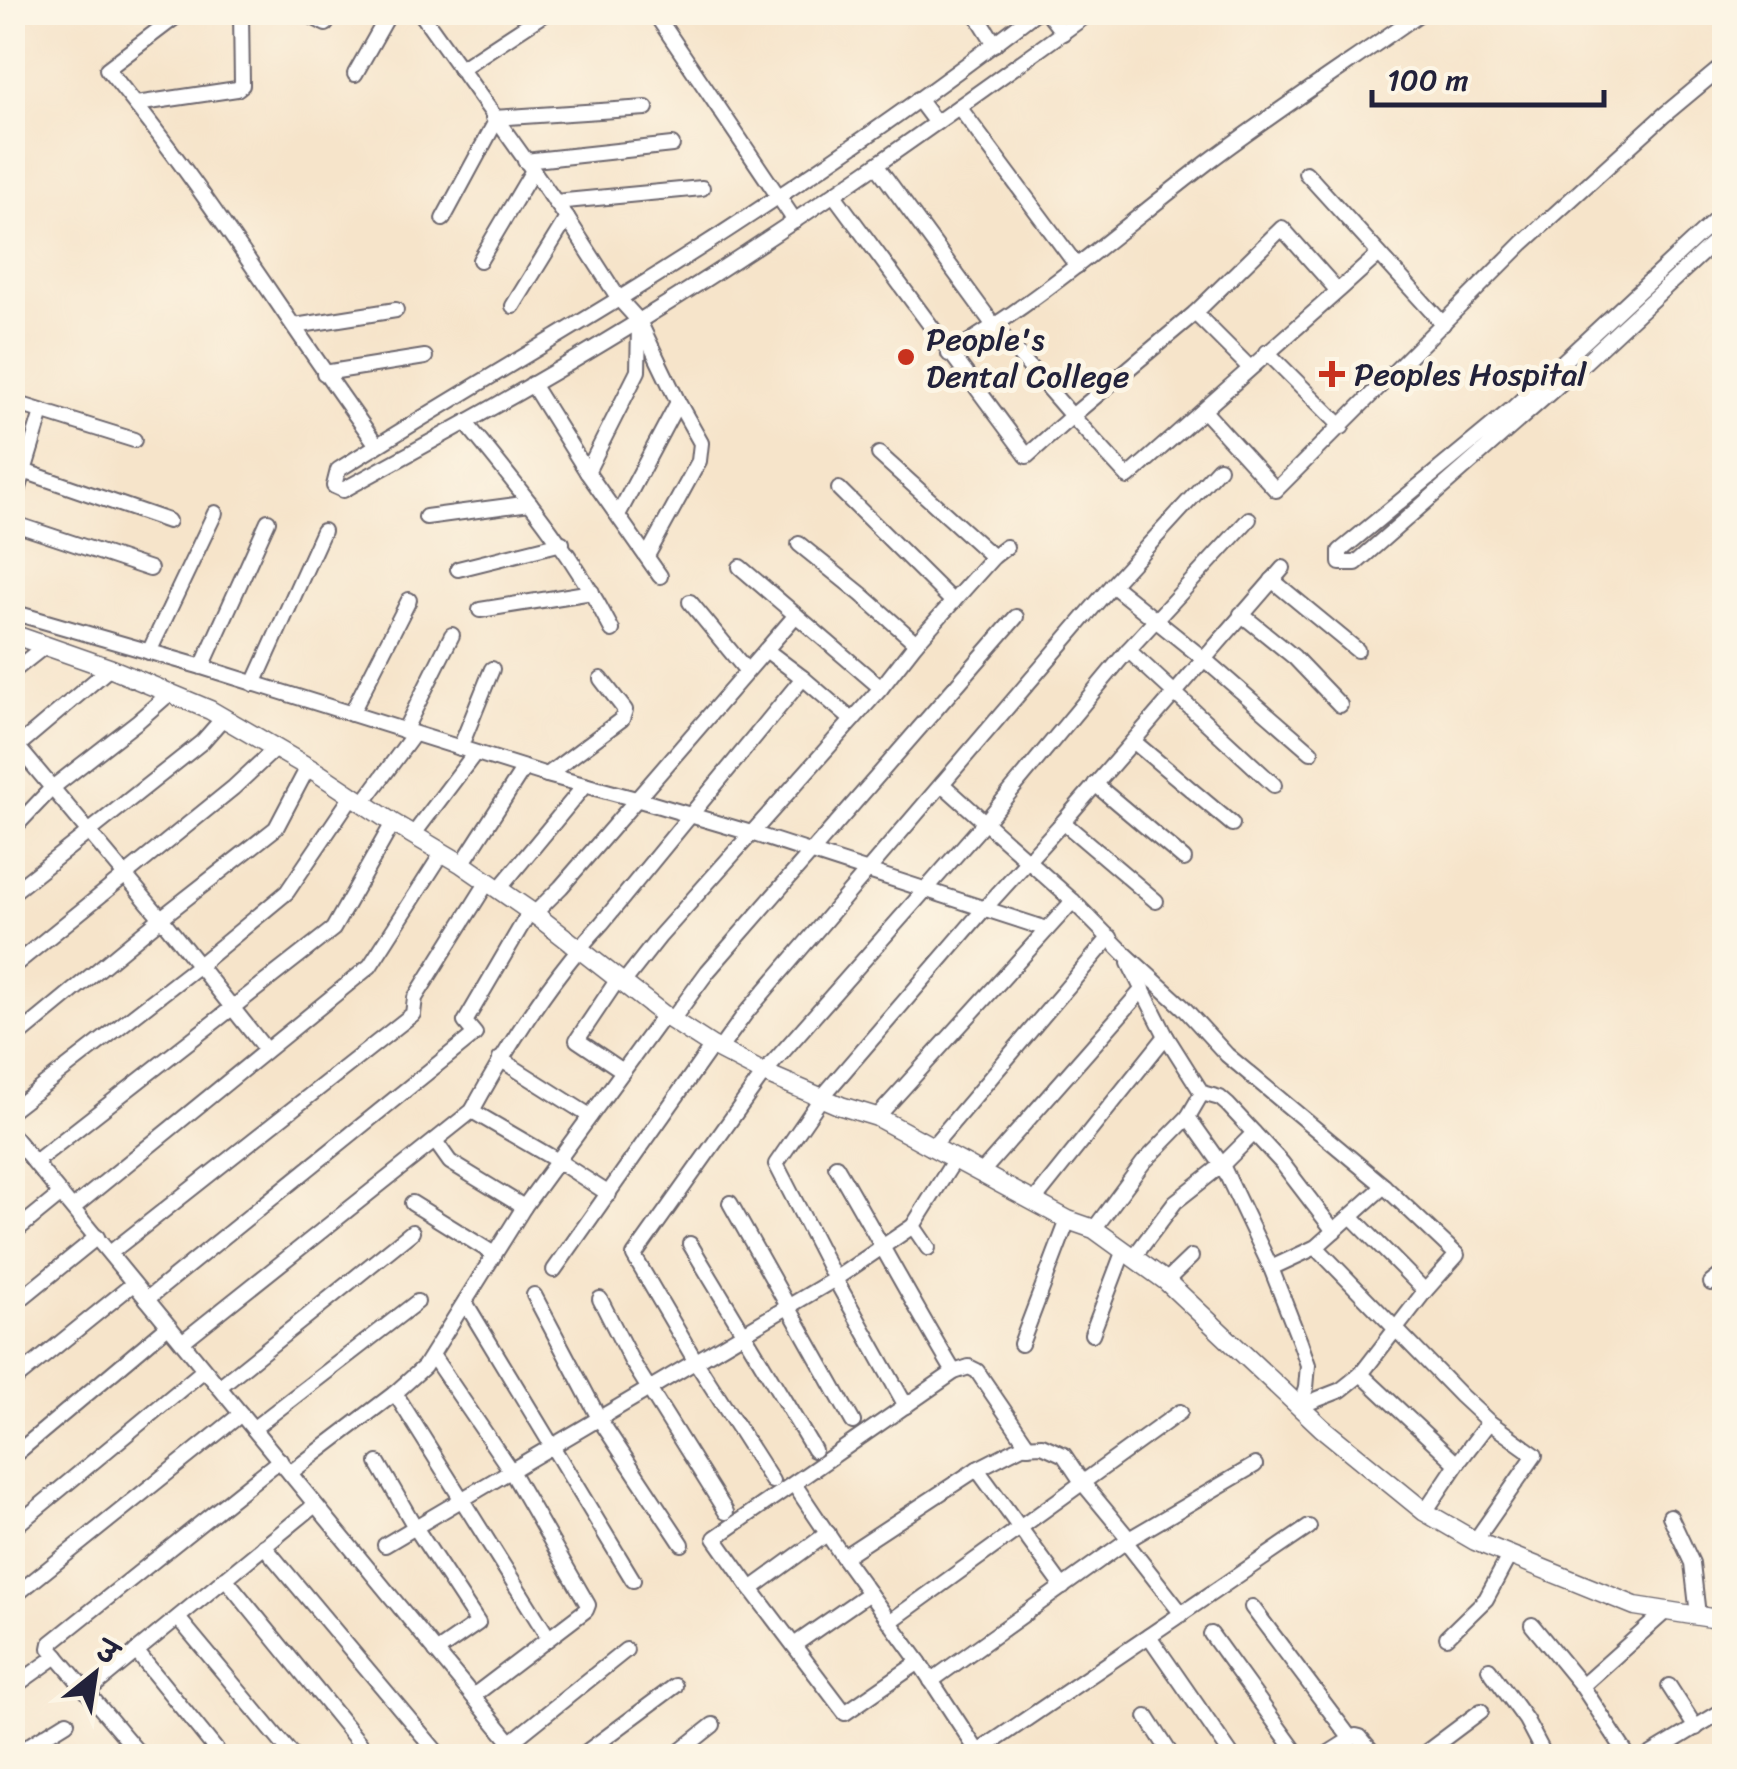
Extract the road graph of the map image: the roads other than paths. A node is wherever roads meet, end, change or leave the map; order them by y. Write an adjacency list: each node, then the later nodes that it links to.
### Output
1 (182, 12): 20 (street)
2 (241, 12): 20 (street)
3 (303, 12): 4 (street)
4 (332, 12)
5 (390, 12): 18 (street)
6 (420, 12): 17 (street)
7 (547, 12): 17 (street)
8 (654, 12): 31 (street)
9 (975, 12): 15 (street)
10 (1036, 12): 15 (street)
11 (1048, 12): 14 (street)
12 (1091, 12): 14 (street)
13 (1422, 12): 40 (street)
14 (1063, 32): 21 (street)
15 (995, 44): 19 (street)
16 (1724, 65): 47 (street)
17 (460, 69): 23 (street)
18 (355, 74)
19 (918, 100): 24 (street); 31 (street)
20 (136, 104): 48 (street)
21 (959, 107): 24 (street); 40 (street)
22 (646, 108): 23 (street)
23 (495, 120): 26 (street); 35 (street)
24 (936, 123): 27 (street)
25 (672, 146): 26 (street)
26 (528, 166): 32 (street); 39 (street)
27 (877, 166): 30 (street); 49 (street)
28 (1306, 173): 38 (street)
29 (702, 188): 32 (street)
30 (834, 194): 36 (street); 51 (street)
31 (778, 196): 36 (street); 42 (street)
32 (555, 202): 34 (street)
33 (1724, 212): 37 (street)
34 (567, 218): 42 (street); 43 (street)
35 (443, 219)
36 (795, 221): 46 (street)
37 (1724, 233)
38 (1379, 254): 41 (street); 47 (street)
39 (480, 260)
40 (1077, 266): 49 (street)
41 (1338, 291): 45 (street); 50 (street)
42 (619, 299): 46 (street); 64 (street)
43 (513, 306)
44 (396, 310): 48 (street)
45 (1195, 313): 53 (street); 60 (street)
46 (639, 321): 55 (street); 57 (street); 68 (street)
47 (1442, 324): 62 (street)
48 (295, 326): 54 (street)
49 (996, 327): 51 (street); 60 (street)
50 (1267, 352): 53 (street); 62 (street)
51 (949, 354): 60 (street)
52 (425, 357): 54 (street)
53 (1250, 368): 58 (street)
54 (324, 374): 64 (street)
55 (532, 384): 61 (street); 68 (street)
56 (12, 402): 59 (street)
57 (678, 402): 73 (street); 83 (street)
58 (1204, 410): 60 (street); 62 (street)
59 (42, 412): 63 (street); 67 (street)
60 (1072, 416)
61 (466, 423): 64 (street); 70 (street)
62 (1342, 427)
63 (134, 440)
64 (378, 445)
65 (879, 454): 84 (street)
66 (1219, 468): 91 (street)
67 (18, 469): 71 (street); 76 (street)
68 (587, 472): 73 (street)
69 (839, 489): 95 (street)
70 (530, 503): 74 (street); 80 (street)
71 (12, 512)
72 (215, 513): 110 (street)
73 (618, 515): 83 (street)
74 (426, 517)
75 (1249, 519): 101 (street)
76 (168, 521)
77 (268, 521): 113 (street)
78 (12, 524): 86 (street)
79 (324, 531): 119 (street)
80 (562, 543): 88 (street); 92 (street)
81 (799, 544): 105 (street)
82 (1006, 547): 84 (street)
83 (647, 556): 89 (street)
84 (993, 557): 95 (street)
85 (740, 567): 98 (street)
86 (150, 568)
87 (1283, 568): 90 (street)
88 (458, 569)
89 (660, 576)
90 (1272, 580): 99 (street); 109 (street)
91 (1112, 585): 101 (street); 137 (street)
92 (592, 592): 96 (street); 102 (street)
93 (409, 600): 124 (street)
94 (690, 602): 115 (street)
95 (954, 602): 105 (street)
96 (480, 610)
97 (12, 612): 110 (street)
98 (796, 614): 107 (street); 120 (street)
99 (1241, 614): 111 (street); 123 (street)
100 (1016, 617): 154 (street)
101 (1156, 620): 108 (street); 111 (street)
102 (612, 630)
103 (12, 634): 106 (street)
104 (452, 634): 127 (street)
105 (916, 643): 120 (street)
106 (45, 646): 112 (street); 116 (street)
107 (766, 650): 115 (street); 117 (street)
108 (1128, 650): 122 (street); 145 (street)
109 (1358, 650)
110 (150, 652): 113 (street)
111 (1204, 659): 122 (street); 132 (street)
112 (110, 668): 121 (street); 129 (street)
113 (202, 668): 119 (street)
114 (492, 670): 131 (street)
115 (746, 670): 142 (street)
116 (12, 672)
117 (803, 678): 126 (street); 144 (street)
118 (601, 679): 136 (street)
119 (254, 684): 124 (street)
120 (881, 688): 126 (street)
121 (170, 692): 125 (street); 141 (street)
122 (1176, 692): 128 (street); 139 (street)
123 (1340, 705)
124 (352, 714): 127 (street)
125 (224, 717): 130 (street); 150 (street)
126 (852, 720): 151 (street)
127 (409, 732): 131 (street); 143 (street)
128 (1133, 741): 138 (street); 148 (street)
129 (14, 746): 141 (street)
130 (276, 748): 134 (street); 159 (street)
131 (460, 748): 133 (street)
132 (1311, 752)
133 (476, 753): 135 (street); 152 (street)
134 (308, 768): 143 (street); 167 (street)
135 (524, 768): 136 (street); 157 (street)
136 (547, 775): 140 (street)
137 (942, 784): 145 (street); 158 (street)
138 (1095, 784): 146 (street); 155 (street)
139 (1274, 784)
140 (585, 785): 142 (street); 160 (street)
141 (52, 788): 149 (street); 150 (street)
142 (636, 798): 144 (street); 166 (street)
143 (358, 800): 147 (street); 172 (street)
144 (690, 815): 151 (street); 170 (street)
145 (986, 821): 156 (street); 161 (street)
146 (1063, 822): 156 (street); 163 (street)
147 (393, 823): 152 (street); 176 (street)
148 (1232, 824)
149 (12, 830)
150 (88, 832): 159 (street); 162 (street)
151 (750, 833): 154 (street); 174 (street)
152 (413, 835): 153 (street)
153 (443, 852): 157 (street); 181 (street)
154 (812, 852): 158 (street); 177 (street)
155 (1184, 859)
156 (1026, 861): 164 (street); 165 (street)
157 (462, 864): 160 (street)
158 (868, 871): 161 (street); 180 (street)
159 (126, 876): 167 (street); 173 (street)
160 (493, 886): 166 (street); 223 (street)
161 (925, 890): 165 (street); 184 (street)
162 (12, 893)
163 (1156, 900)
164 (1073, 901): 168 (street); 169 (street)
165 (984, 909): 168 (street); 186 (street)
166 (532, 913): 170 (street); 236 (street)
167 (161, 918): 172 (street); 179 (street)
168 (1047, 929): 190 (street)
169 (1110, 937): 171 (street); 195 (street)
170 (578, 949): 174 (street); 182 (street)
171 (1124, 953): 175 (street); 203 (street)
172 (198, 965): 176 (street); 187 (street)
173 (12, 967)
174 (621, 981): 177 (street); 183 (street)
175 (1142, 989): 178 (street); 202 (street)
176 (232, 1008): 181 (street); 196 (street)
177 (668, 1018): 180 (street); 183 (street)
178 (1166, 1036): 185 (street); 206 (street)
179 (12, 1041)
180 (715, 1048): 184 (street); 205 (street)
181 (266, 1050): 210 (street)
182 (500, 1059): 188 (street); 189 (street)
183 (623, 1071): 189 (street)
184 (764, 1074): 186 (street); 249 (street)
185 (1202, 1093): 191 (street); 192 (street)
186 (822, 1097): 190 (street); 230 (street)
187 (12, 1110)
188 (472, 1111): 194 (street); 198 (street)
189 (590, 1116): 198 (street)
190 (877, 1117): 195 (street)
191 (1188, 1117): 201 (street); 214 (street)
192 (1254, 1134): 201 (street); 215 (street)
193 (12, 1135): 196 (street)
194 (435, 1141): 209 (street); 246 (street)
195 (931, 1148): 197 (street)
196 (30, 1157): 199 (street); 204 (street)
197 (955, 1158): 202 (street); 213 (street)
198 (558, 1160): 205 (street); 209 (street)
199 (12, 1161)
200 (836, 1166): 220 (street)
201 (1222, 1166): 225 (street); 227 (street)
202 (981, 1173): 206 (street)
203 (1384, 1186): 211 (street); 234 (street)
204 (62, 1194): 210 (street); 217 (street)
205 (608, 1194): 228 (street)
206 (1034, 1201): 212 (street)
207 (412, 1203): 224 (street)
208 (730, 1203): 241 (street)
209 (524, 1206): 224 (street)
210 (73, 1208): 218 (street)
211 (1352, 1216): 215 (street); 234 (street)
212 (1068, 1220): 214 (street); 247 (street)
213 (912, 1226): 220 (street); 221 (street)
214 (1094, 1229): 225 (street)
215 (1334, 1231): 222 (street)
216 (412, 1232): 254 (street)
217 (12, 1234)
218 (97, 1237): 223 (street); 240 (street)
219 (690, 1244): 244 (street)
220 (883, 1247): 230 (street); 251 (street)
221 (928, 1248)
222 (1316, 1248): 227 (street); 243 (street)
223 (110, 1253): 233 (street)
224 (494, 1254): 239 (street)
225 (1129, 1254): 231 (street); 245 (street)
226 (1191, 1257): 231 (street)
227 (1270, 1268): 258 (street)
228 (554, 1270)
229 (1724, 1273): 232 (street)
230 (836, 1279): 241 (street); 257 (street)
231 (1166, 1281): 258 (street)
232 (1711, 1283)
233 (133, 1284): 236 (street); 253 (street)
234 (1425, 1291): 243 (street)
235 (534, 1294): 261 (street)
236 (147, 1299): 242 (street)
237 (600, 1299): 255 (street)
238 (417, 1302): 264 (street)
239 (465, 1302): 248 (street); 266 (street)
240 (12, 1306)
241 (787, 1306): 244 (street); 262 (street)
242 (168, 1326): 246 (street); 268 (street)
243 (1396, 1328): 252 (street); 263 (street)
244 (743, 1334): 249 (street); 267 (street)
245 (1092, 1334)
246 (182, 1342): 250 (street)
247 (1021, 1344)
248 (432, 1355): 256 (street); 274 (street)
249 (696, 1362): 255 (street); 276 (street)
250 (204, 1370): 254 (street); 287 (street)
251 (954, 1372): 257 (street); 265 (street)
252 (1361, 1374): 258 (street); 271 (street)
253 (12, 1382)
254 (219, 1387): 260 (street)
255 (648, 1388): 261 (street); 281 (street)
256 (395, 1393): 275 (street); 279 (street)
257 (906, 1406): 278 (street)
258 (1300, 1406): 282 (street)
259 (1180, 1412): 277 (street)
260 (241, 1414): 264 (street); 300 (street)
261 (600, 1420): 266 (street); 291 (street)
262 (853, 1422)
263 (1489, 1422): 271 (street); 290 (street)
264 (254, 1428): 269 (street)
265 (1028, 1446): 273 (street); 277 (street)
266 (553, 1448): 274 (street); 297 (street)
267 (814, 1450)
268 (12, 1457)
269 (280, 1460): 275 (street); 318 (street)
270 (378, 1463): 284 (street)
271 (1457, 1464): 282 (street)
272 (1255, 1465): 289 (street)
273 (977, 1469): 285 (street); 295 (street)
274 (511, 1471): 279 (street); 312 (street)
275 (290, 1473): 280 (street)
276 (772, 1481)
277 (1082, 1482): 285 (street); 289 (street)
278 (794, 1484): 288 (street); 299 (street)
279 (462, 1499): 284 (street); 312 (street)
280 (314, 1505): 293 (street); 317 (street)
281 (726, 1512)
282 (1426, 1512): 290 (street)
283 (1670, 1516): 305 (street)
284 (415, 1527): 292 (street); 317 (street)
285 (1020, 1528): 298 (street); 308 (street)
286 (1310, 1528): 304 (street)
287 (12, 1529)
288 (828, 1532): 295 (street); 299 (street)
289 (1127, 1540): 298 (street); 304 (street)
290 (1475, 1541): 294 (street)
291 (682, 1544)
292 (385, 1545)
293 (264, 1546): 296 (street); 342 (street)
294 (1509, 1556): 303 (street); 313 (street)
295 (843, 1557): 301 (street)
296 (225, 1578): 306 (street); 341 (street)
297 (633, 1580)
298 (1063, 1587): 321 (street)
299 (750, 1590): 314 (street)
300 (18, 1593)
301 (870, 1593): 308 (street); 314 (street)
302 (1252, 1607): 334 (street)
303 (1666, 1610): 305 (street); 323 (street)
304 (1182, 1614): 311 (street)
305 (1698, 1615): 307 (street)
306 (178, 1618): 316 (street); 340 (street)
307 (1724, 1620)
308 (890, 1621): 319 (street)
309 (1532, 1625): 323 (street)
310 (1211, 1634): 348 (street)
311 (1149, 1636): 336 (street); 347 (street)
312 (548, 1637): 327 (street)
313 (1447, 1637)
314 (794, 1645): 319 (street)
315 (626, 1650): 335 (street)
316 (136, 1651): 326 (street); 339 (street)
317 (436, 1652): 327 (street)
318 (57, 1656): 325 (street); 326 (street)
319 (919, 1662): 321 (street)
320 (1489, 1669): 352 (street)
321 (931, 1681): 336 (street)
322 (675, 1686): 344 (street)
323 (1582, 1686): 353 (street)
324 (1669, 1686): 333 (street)
325 (12, 1688)
326 (88, 1691): 338 (street)
327 (473, 1696): 335 (street)
328 (1724, 1710): 333 (street)
329 (1481, 1711): 351 (street)
330 (1146, 1717): 346 (street)
331 (67, 1722): 337 (street)
332 (713, 1725): 345 (street)
333 (1696, 1728): 354 (street)
334 (1351, 1740): 349 (street); 350 (street)
335 (510, 1743): 343 (street)
336 (978, 1754)
337 (12, 1756)
338 (141, 1756)
339 (221, 1756)
340 (293, 1756)
341 (370, 1756)
342 (440, 1756)
343 (522, 1756)
344 (581, 1756)
345 (674, 1756)
346 (1172, 1756)
347 (1232, 1756)
348 (1299, 1756)
349 (1324, 1756)
350 (1376, 1756)
351 (1421, 1756)
352 (1545, 1756)
353 (1628, 1756)
354 (1648, 1756)

